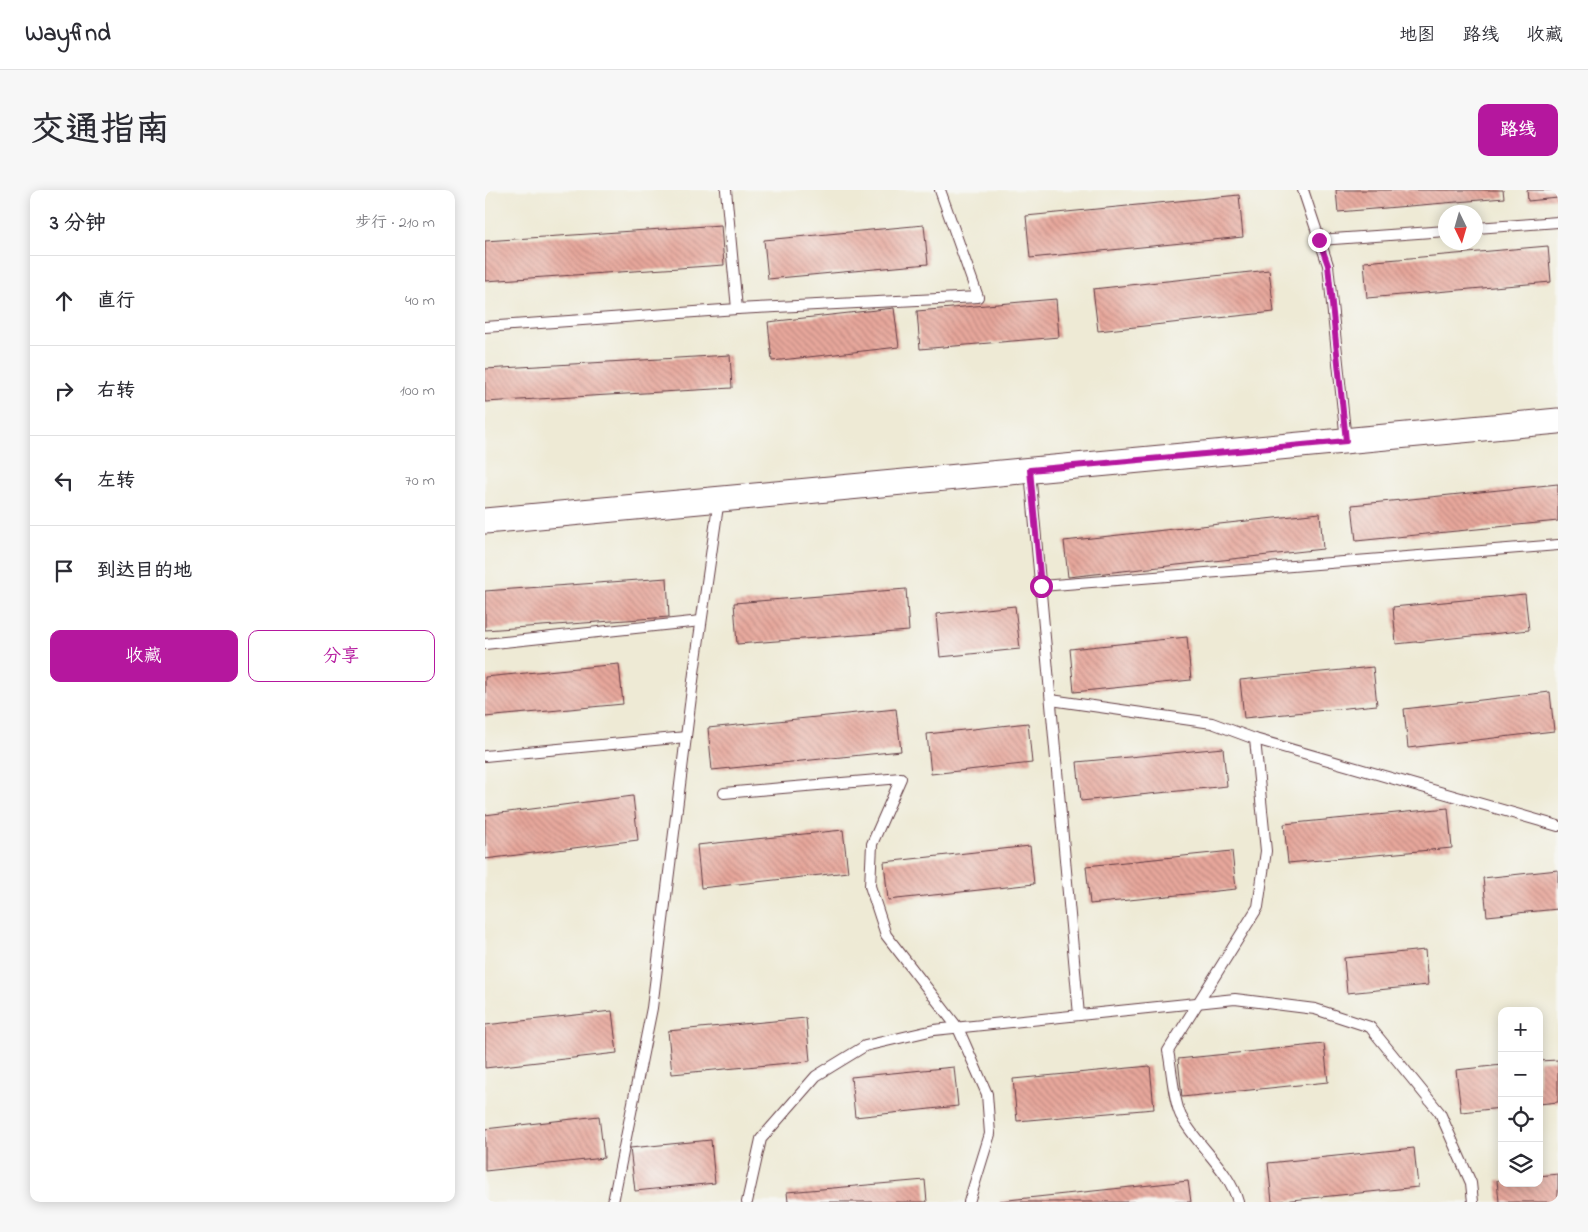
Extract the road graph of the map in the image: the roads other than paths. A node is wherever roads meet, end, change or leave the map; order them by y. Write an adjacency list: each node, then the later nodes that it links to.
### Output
1 (726, 190): 8 (lane)
2 (940, 190): 8 (lane)
3 (1303, 190): 7 (lane)
4 (1558, 222): 5 (lane)
5 (1483, 227)
6 (1438, 232): 7 (lane)
7 (1319, 240): 11 (lane)
8 (737, 309): 9 (lane)
9 (485, 327)
10 (1558, 421): 11 (street)
11 (1346, 441): 12 (street)
12 (1030, 470): 13 (street); 16 (lane)
13 (719, 499): 14 (street); 17 (lane)
14 (485, 521)
15 (1558, 546): 16 (lane)
16 (1041, 586): 19 (lane)
17 (701, 621): 18 (lane); 20 (lane)
18 (485, 644)
19 (1051, 700): 21 (lane); 26 (lane)
20 (686, 737): 22 (lane); 28 (lane)
21 (1255, 739): 24 (lane); 25 (lane)
22 (485, 756)
23 (724, 793): 27 (lane)
24 (1558, 826)
25 (1198, 1003): 26 (lane); 31 (lane); 32 (lane)
26 (1079, 1015): 27 (lane)
27 (958, 1028): 29 (lane); 30 (lane)
28 (613, 1202)
29 (747, 1202)
30 (969, 1202)
31 (1238, 1202)
32 (1473, 1202)

